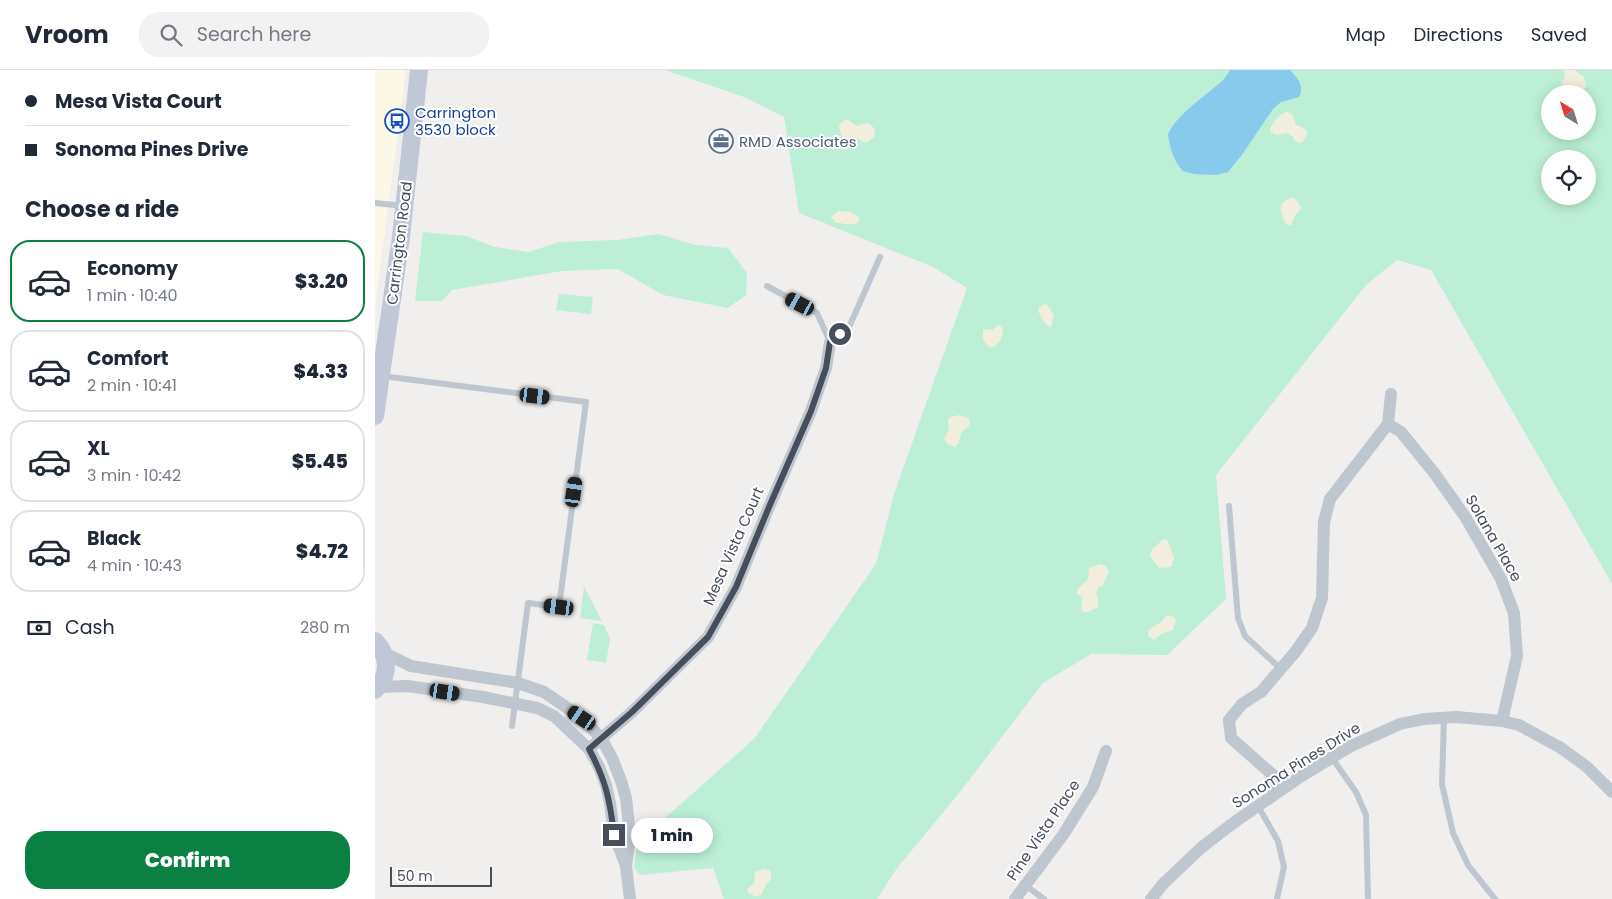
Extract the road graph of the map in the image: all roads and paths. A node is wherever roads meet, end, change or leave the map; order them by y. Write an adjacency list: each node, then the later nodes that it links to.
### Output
1 (419, 70): 3 (street, Carrington Road)
2 (375, 203): 3 (lane)
3 (404, 206): 7 (street, Carrington Road)
4 (880, 257): 6 (lane)
5 (767, 286): 6 (lane)
6 (830, 342): 20 (street, Mesa Vista Court)
7 (381, 376): 9 (street, Carrington Road); 14 (lane)
8 (1391, 394): 10 (street)
9 (375, 416)
10 (1388, 424): 13 (street); 18 (street, Solana Place)
11 (1229, 506): 13 (lane)
12 (378, 643): 14 (street); 15 (street)
13 (1281, 669): 25 (street)
14 (518, 683): 16 (lane); 20 (street)
15 (377, 688): 16 (street)
16 (515, 703): 19 (lane); 21 (street)
17 (1444, 718): 18 (street, Sonoma Pines Drive); 23 (street, Sonoma Pines Drive); 35 (lane)
18 (1502, 721): 24 (street, Sonoma Pines Drive)
19 (512, 726)
20 (601, 738): 21 (street, Mesa Vista Court); 27 (street)
21 (589, 749): 27 (street)
22 (1107, 751): 28 (street, Pine Vista Place)
23 (1332, 758): 25 (street, Sonoma Pines Drive); 34 (lane)
24 (1612, 792)
25 (1274, 795): 26 (street, Sonoma Pines Drive)
26 (1258, 806): 32 (street, Sonoma Pines Drive); 33 (lane)
27 (626, 866): 29 (street)
28 (1025, 885): 30 (street, Pine Vista Place); 31 (lane)
29 (629, 899)
30 (1015, 899)
31 (1045, 899)
32 (1151, 899)
33 (1277, 899)
34 (1368, 899)
35 (1495, 899)

